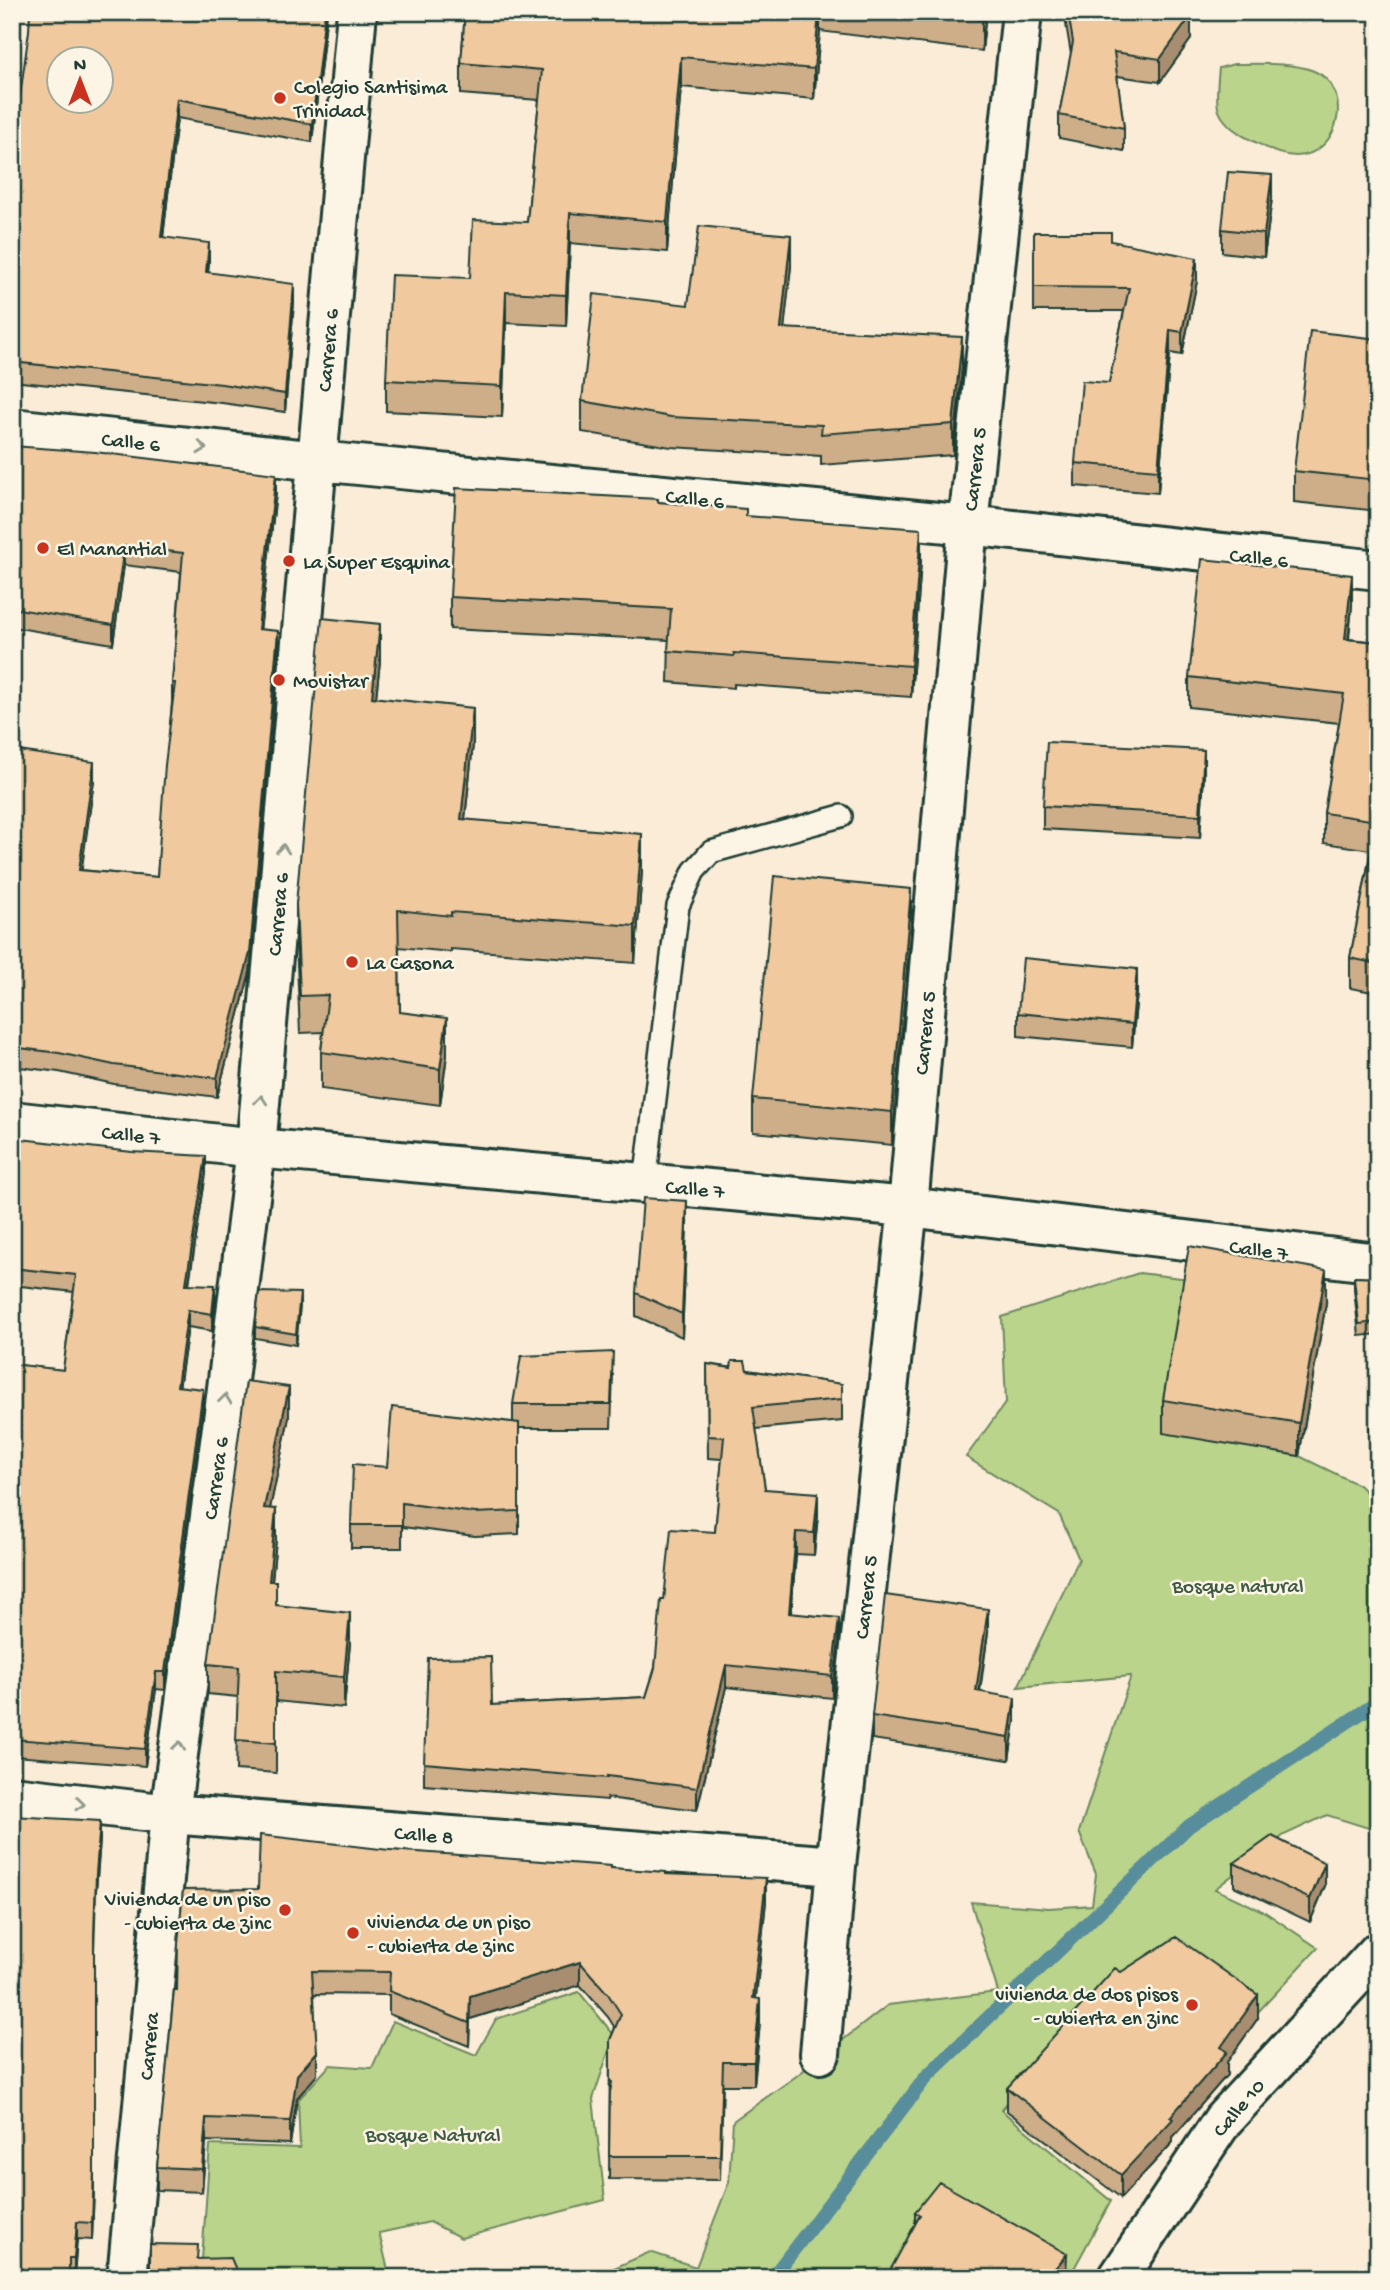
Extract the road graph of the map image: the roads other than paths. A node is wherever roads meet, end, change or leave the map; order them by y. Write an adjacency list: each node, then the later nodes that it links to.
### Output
1 (356, 12): 4 (street, Carrera 6)
2 (1023, 12): 5 (street, Carrera 5)
3 (12, 428): 4 (street, Calle 6, one-way to 4)
4 (318, 461): 5 (street, Calle 6); 9 (street, Carrera 6, one-way to 4)
5 (968, 525): 6 (street, Calle 6); 11 (street, Carrera 5)
6 (1378, 570)
7 (841, 816): 10 (lane)
8 (12, 1121): 9 (street, Calle 7)
9 (256, 1148): 10 (street, Calle 7); 14 (street, Carrera 6, one-way to 9)
10 (645, 1183): 11 (street, Calle 7)
11 (908, 1207): 12 (street, Calle 7); 15 (street, Carrera 5)
12 (1378, 1263)
13 (12, 1796): 14 (street, Calle 8, one-way to 14)
14 (170, 1814): 15 (street, Calle 8); 18 (street, Carrera)
15 (836, 1866): 17 (street, Carrera 5)
16 (1378, 1952): 19 (street, Calle 10)
17 (820, 2054)
18 (127, 2278)
19 (1118, 2278)

